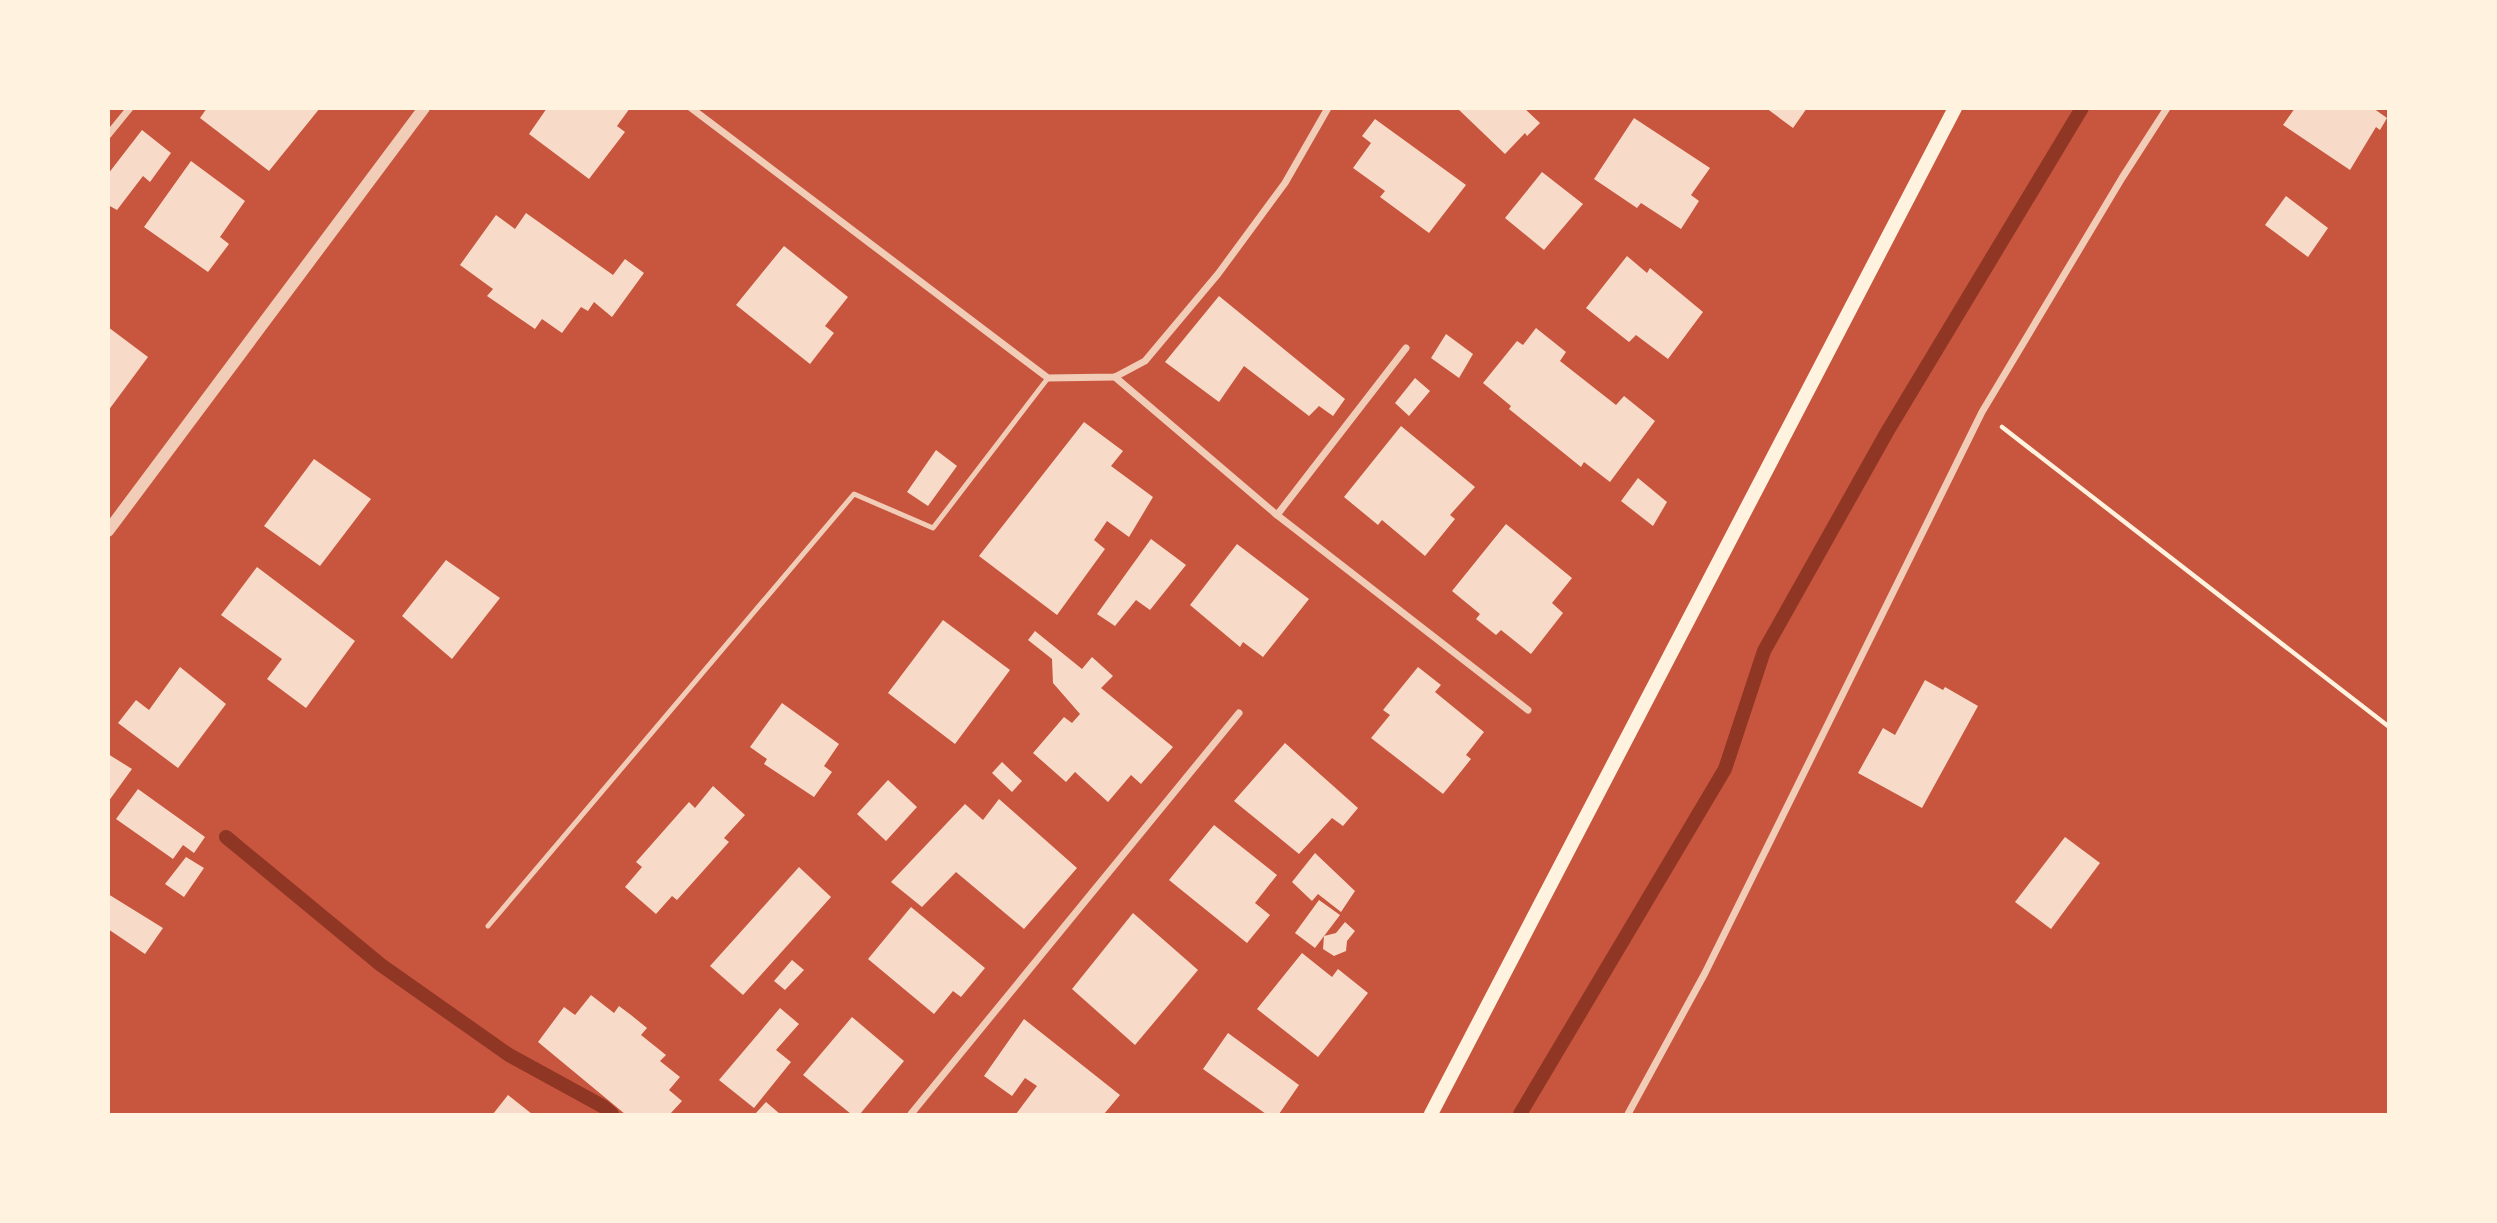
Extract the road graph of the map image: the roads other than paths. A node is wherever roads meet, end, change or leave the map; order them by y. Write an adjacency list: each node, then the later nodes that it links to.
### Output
1 (130, 108): 7 (street)
2 (424, 108): 12 (street)
3 (691, 108): 10 (street)
4 (1328, 108): 9 (street)
5 (1955, 108): 17 (main road)
6 (2167, 108): 18 (street)
7 (108, 135)
8 (1406, 348): 11 (street)
9 (1115, 377): 10 (street); 11 (street)
10 (1048, 378): 15 (lane)
11 (1277, 515): 13 (street)
12 (108, 531)
13 (1528, 710)
14 (1239, 713): 16 (street)
15 (488, 926)
16 (911, 1115)
17 (1431, 1115)
18 (1628, 1115)

